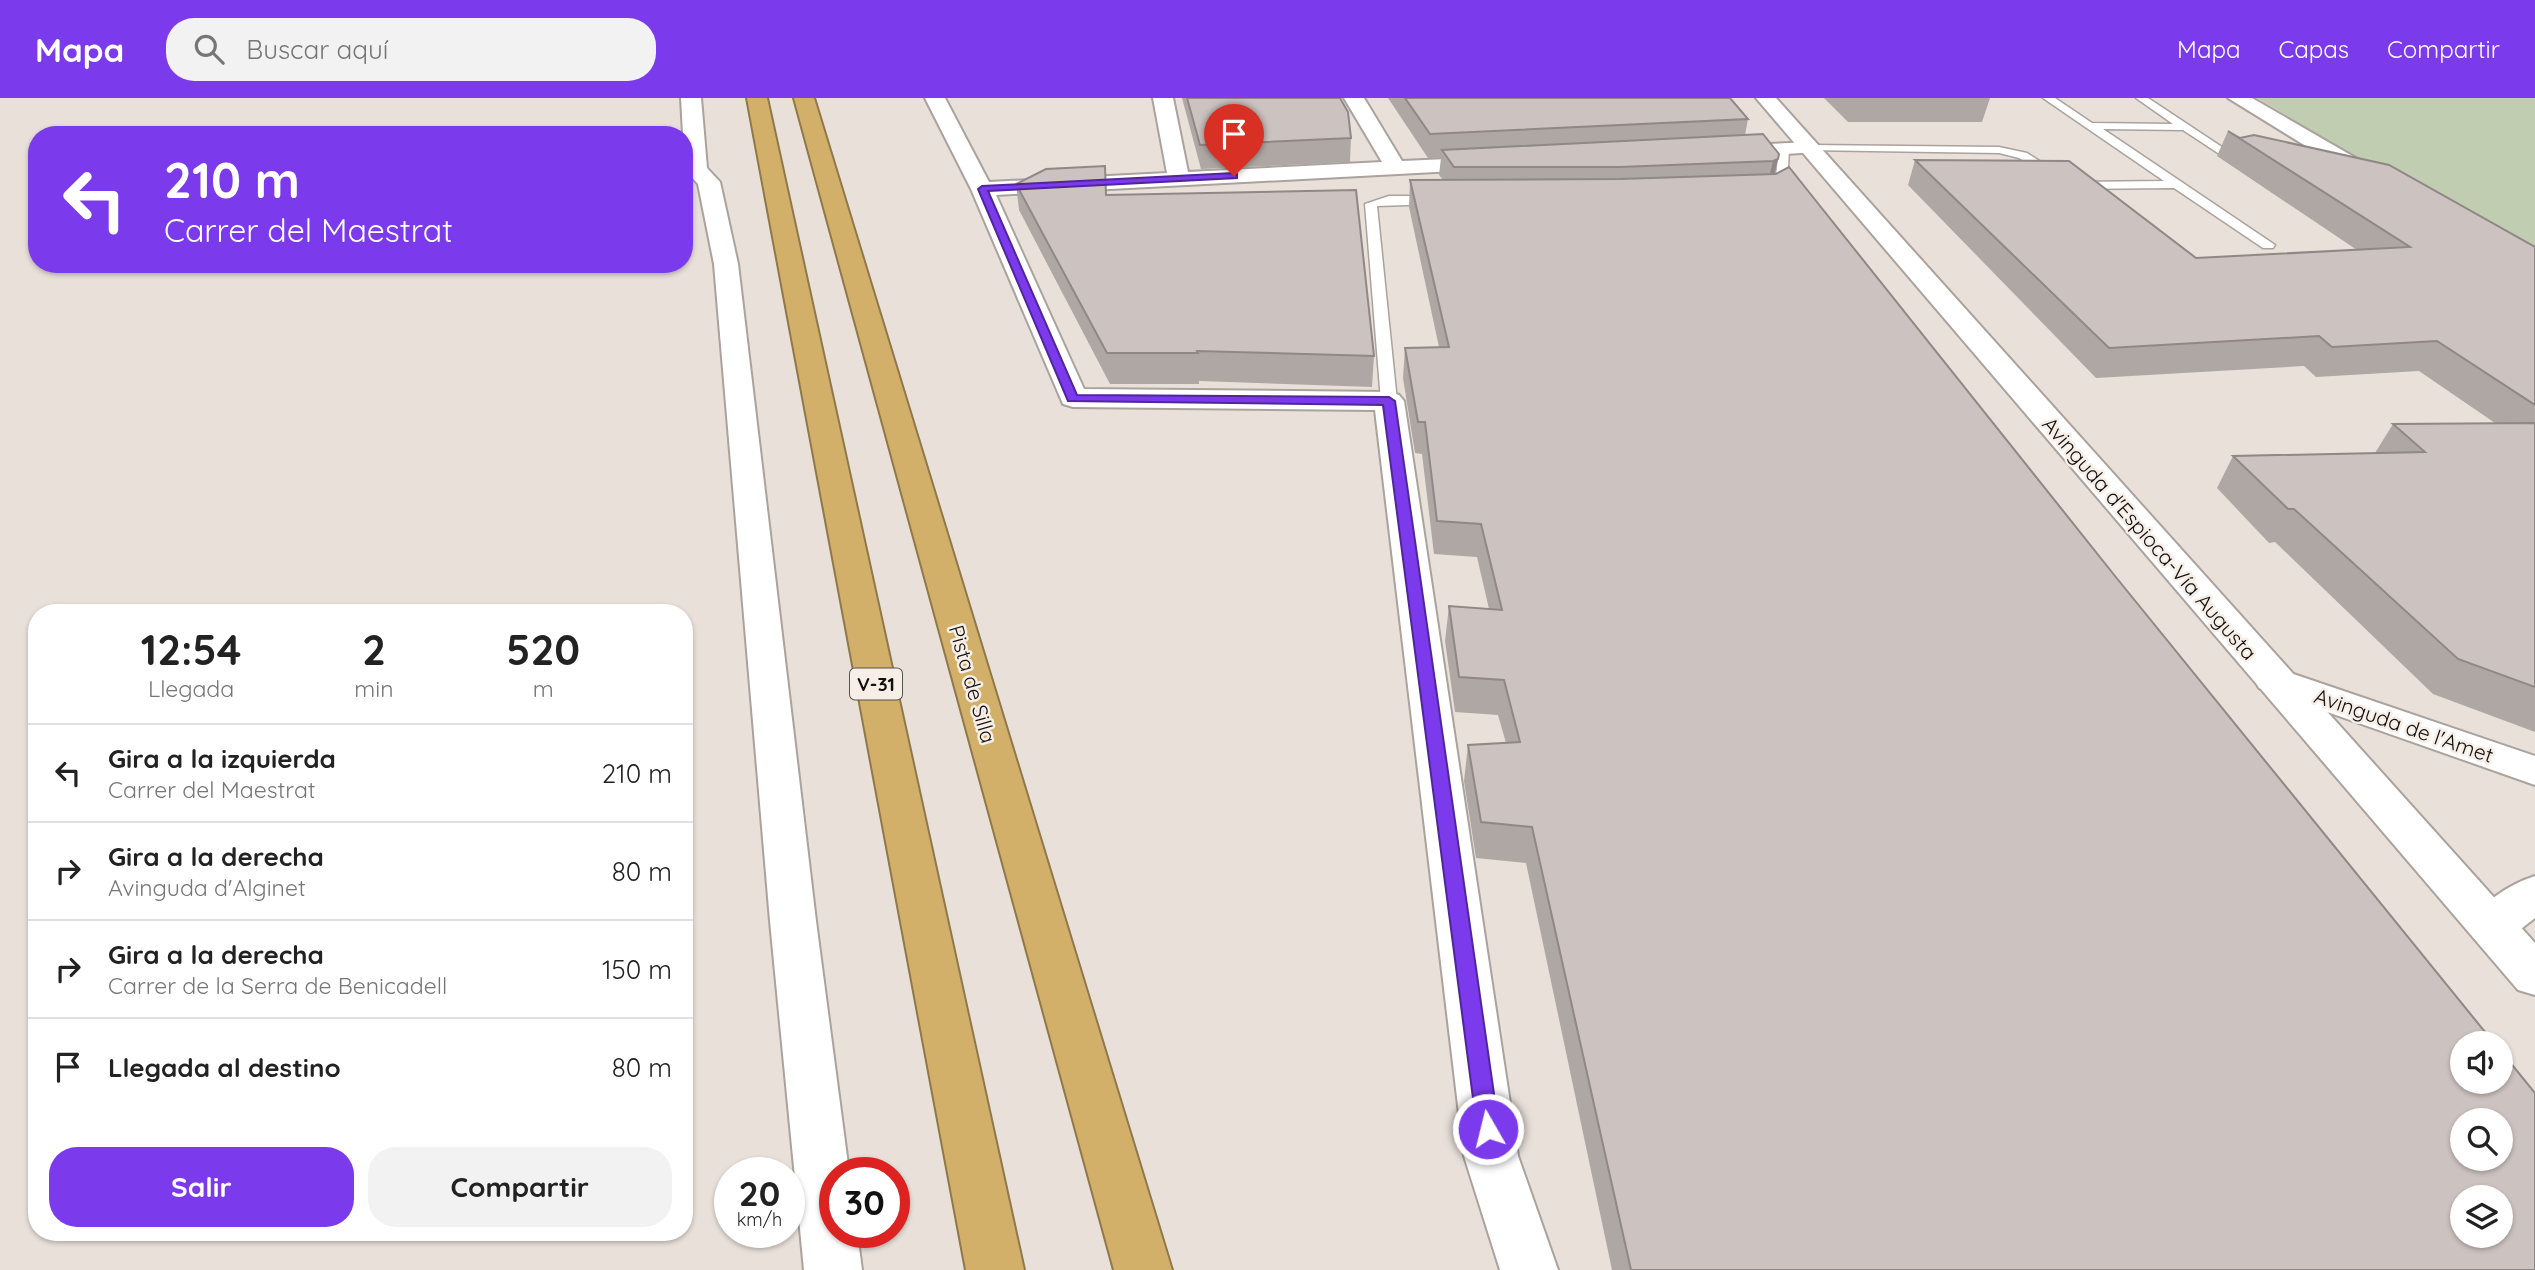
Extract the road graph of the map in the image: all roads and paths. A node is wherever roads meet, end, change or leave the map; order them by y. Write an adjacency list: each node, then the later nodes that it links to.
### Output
1 (691, 98): 11 (street)
2 (757, 98): 36 (highway, V-31)
3 (804, 98): 37 (highway, Pista de Silla)
4 (935, 98): 23 (street)
5 (1163, 98): 20 (street)
6 (1354, 98): 19 (street)
7 (1766, 98): 15 (street, Avinguda d'Espioca-Vía Augusta)
8 (2048, 98): 12 (lane)
9 (2141, 98): 14 (lane)
10 (2238, 98): 24 (street)
11 (693, 126)
12 (2090, 126): 14 (lane); 21 (lane)
13 (693, 127): 35 (street)
14 (2183, 127): 17 (lane)
15 (1796, 148): 16 (street); 22 (lane); 25 (lane); 30 (street, Avinguda d'Espioca-Vía Augusta)
16 (1700, 153)
17 (2234, 159)
18 (1520, 162): 19 (street)
19 (1396, 168): 20 (street)
20 (1179, 179): 23 (street)
21 (2177, 184): 22 (lane); 28 (lane)
22 (2073, 186): 27 (lane)
23 (982, 189): 29 (street)
24 (2393, 189)
25 (1756, 194)
26 (1456, 200): 29 (lane)
27 (2095, 201)
28 (2268, 245)
29 (1389, 401): 38 (street)
30 (2273, 679): 31 (street, Avinguda de l'Amet); 33 (street, Avinguda d'Espioca-Vía Augusta)
31 (2535, 771)
32 (2535, 893): 33 (street)
33 (2491, 926): 34 (street, Avinguda d'Espioca-Vía Augusta)
34 (2535, 976)
35 (833, 1270)
36 (995, 1270)
37 (1143, 1270)
38 (1529, 1270)

